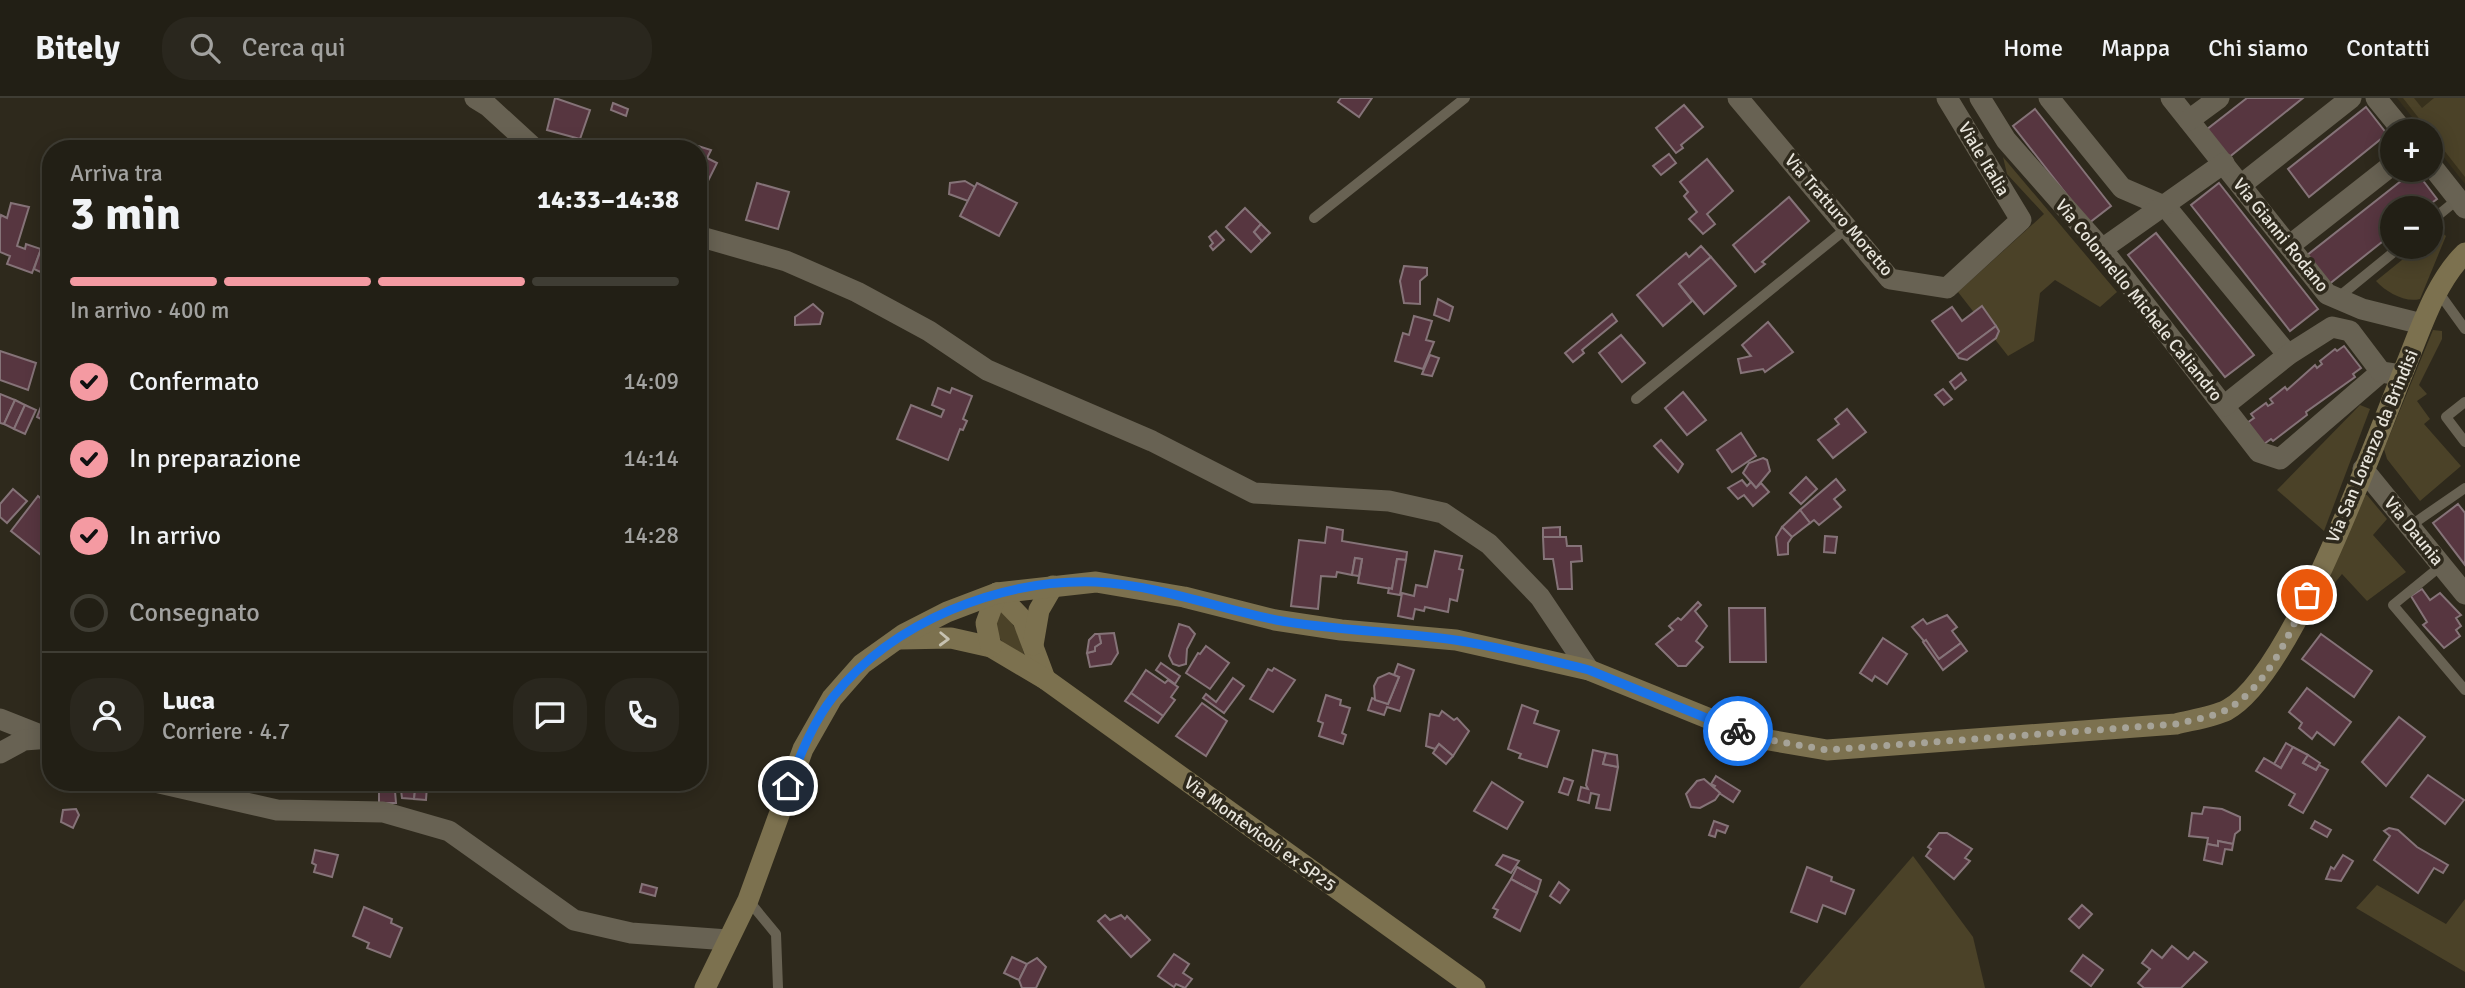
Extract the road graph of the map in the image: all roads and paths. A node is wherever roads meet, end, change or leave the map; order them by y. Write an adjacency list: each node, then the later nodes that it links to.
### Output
1 (475, 98): 13 (street)
2 (1465, 98): 23 (lane)
3 (1738, 98): 25 (street, Via Tratturo Moretto)
4 (1947, 98): 15 (street, Viale Italia)
5 (1980, 98): 14 (street, Via Colonnello Michele Caliandro)
6 (2049, 98): 21 (street)
7 (2171, 98): 12 (street, Via Gianni Rodano)
8 (2219, 98): 12 (street)
9 (2351, 98): 19 (street)
10 (2376, 98): 11 (street)
11 (2393, 119)
12 (2189, 120): 16 (street, Via Gianni Rodano)
13 (525, 140)
14 (2006, 140): 15 (street); 28 (street, Via Colonnello Michele Caliandro)
15 (1983, 158): 24 (street, Viale Italia)
16 (2224, 163): 19 (street, Via Gianni Rodano); 21 (street)
17 (2380, 174): 27 (street)
18 (2443, 180): 20 (street)
19 (2241, 185): 27 (street, Via Gianni Rodano)
20 (2461, 203): 22 (lane)
21 (2166, 206): 28 (street); 35 (street)
22 (2443, 214)
23 (1314, 218)
24 (2021, 220): 25 (street, Via Tratturo Moretto)
25 (1847, 228): 37 (lane)
26 (707, 239): 51 (street)
27 (2289, 246): 32 (street, Via Gianni Rodano)
28 (2102, 249): 39 (street, Via Colonnello Michele Caliandro)
29 (2465, 253): 31 (street, Via San Lorenzo da Brindisi)
30 (2385, 259): 32 (lane)
31 (2439, 293): 33 (street, Via San Lorenzo da Brindisi); 34 (lane)
32 (2335, 300): 33 (street, Via Gianni Rodano)
33 (2422, 324): 36 (street, Via San Lorenzo da Brindisi)
34 (2465, 329)
35 (2288, 355): 36 (street); 39 (street)
36 (2391, 373): 39 (street, Via Colonnello Michele Caliandro); 41 (street, Via San Lorenzo da Brindisi)
37 (1636, 399)
38 (2465, 402): 40 (lane)
39 (2224, 406)
40 (2465, 442)
41 (2363, 469): 43 (street, Via Daunia); 51 (street, Via San Lorenzo da Brindisi)
42 (2465, 488): 43 (lane)
43 (2410, 526): 44 (street, Via Daunia)
44 (2442, 565): 47 (street, Via Daunia); 53 (lane)
45 (1053, 586): 46 (street, Via San Lorenzo da Brindisi); 50 (street); 51 (street, Via San Lorenzo da Brindisi)
46 (997, 593): 48 (street, Via San Lorenzo da Brindisi); 49 (street); 50 (street)
47 (2465, 594)
48 (897, 639): 49 (street, Via Montevicoli ex SP25, one-way to 49); 59 (street, Via San Lorenzo da Brindisi)
49 (991, 647): 52 (street, Via Montevicoli ex SP25)
50 (1032, 650): 52 (street)
51 (1589, 670)
52 (1045, 679): 63 (street, Via Montevicoli ex SP25)
53 (2465, 690)
54 (0, 719): 55 (street)
55 (42, 735)
56 (42, 738): 57 (street)
57 (0, 753)
58 (194, 791): 60 (street)
59 (748, 900): 60 (street, Via San Lorenzo da Brindisi); 62 (lane)
60 (728, 940): 61 (street, Via San Lorenzo da Brindisi)
61 (705, 988)
62 (778, 988)
63 (1475, 988)

